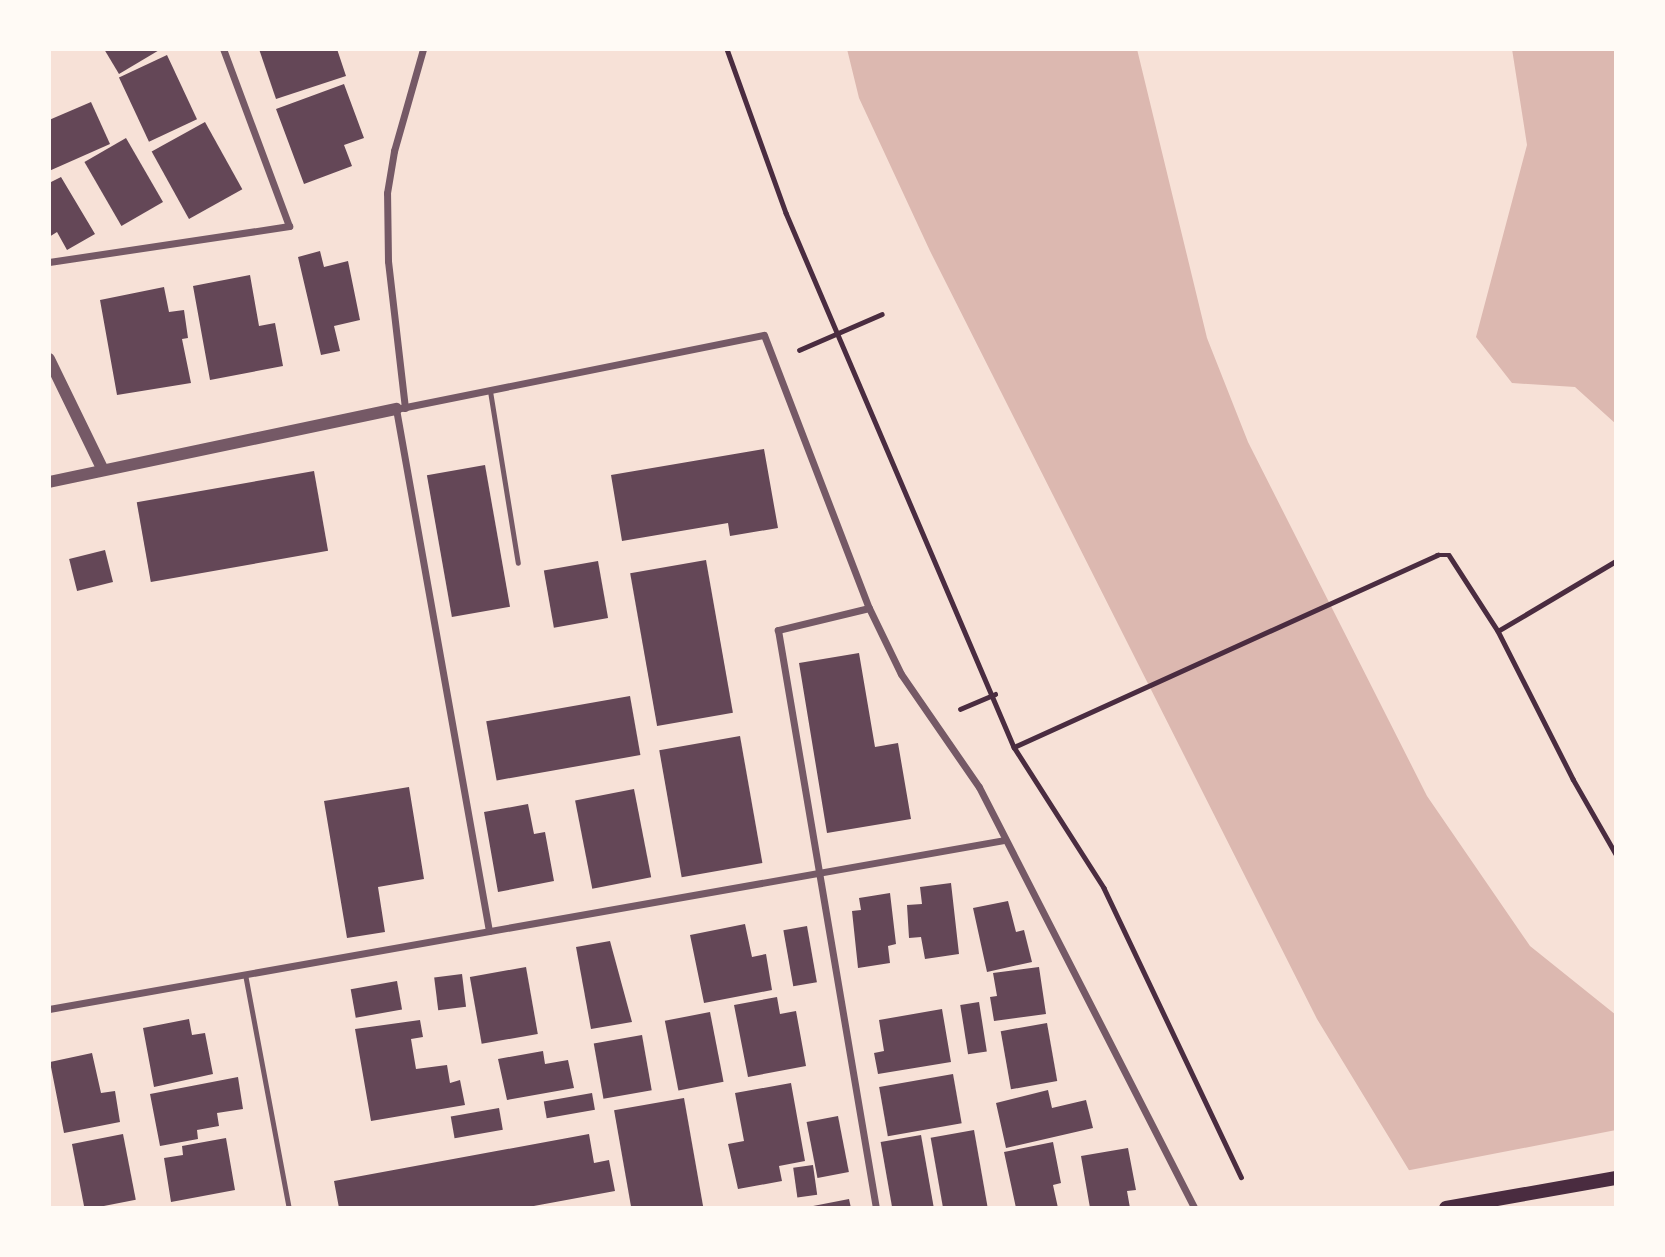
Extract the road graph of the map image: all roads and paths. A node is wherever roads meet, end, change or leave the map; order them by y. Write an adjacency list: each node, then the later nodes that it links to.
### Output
1 (223, 49): 4 (street)
2 (423, 49): 10 (street)
3 (727, 49): 6 (path)
4 (49, 261)
5 (881, 314): 6 (path)
6 (839, 333): 8 (path); 17 (path)
7 (49, 359): 11 (street)
8 (774, 360): 9 (street); 15 (street)
9 (490, 391): 10 (street); 14 (lane)
10 (401, 408): 11 (street); 23 (street)
11 (103, 470): 12 (street)
12 (49, 482)
13 (1616, 561): 16 (path)
14 (518, 563)
15 (869, 608): 18 (street); 22 (street)
16 (1498, 631): 19 (path); 21 (path)
17 (995, 694): 18 (path); 19 (path)
18 (933, 720): 20 (street)
19 (1014, 747): 26 (path)
20 (1005, 840): 22 (street); 30 (street)
21 (1616, 854)
22 (816, 873): 23 (street); 29 (street)
23 (489, 931): 24 (street)
24 (245, 974): 25 (street); 28 (lane)
25 (49, 1009)
26 (1241, 1177)
27 (1616, 1178): 31 (main road)
28 (289, 1208)
29 (876, 1208)
30 (1194, 1208)
31 (1446, 1208)

